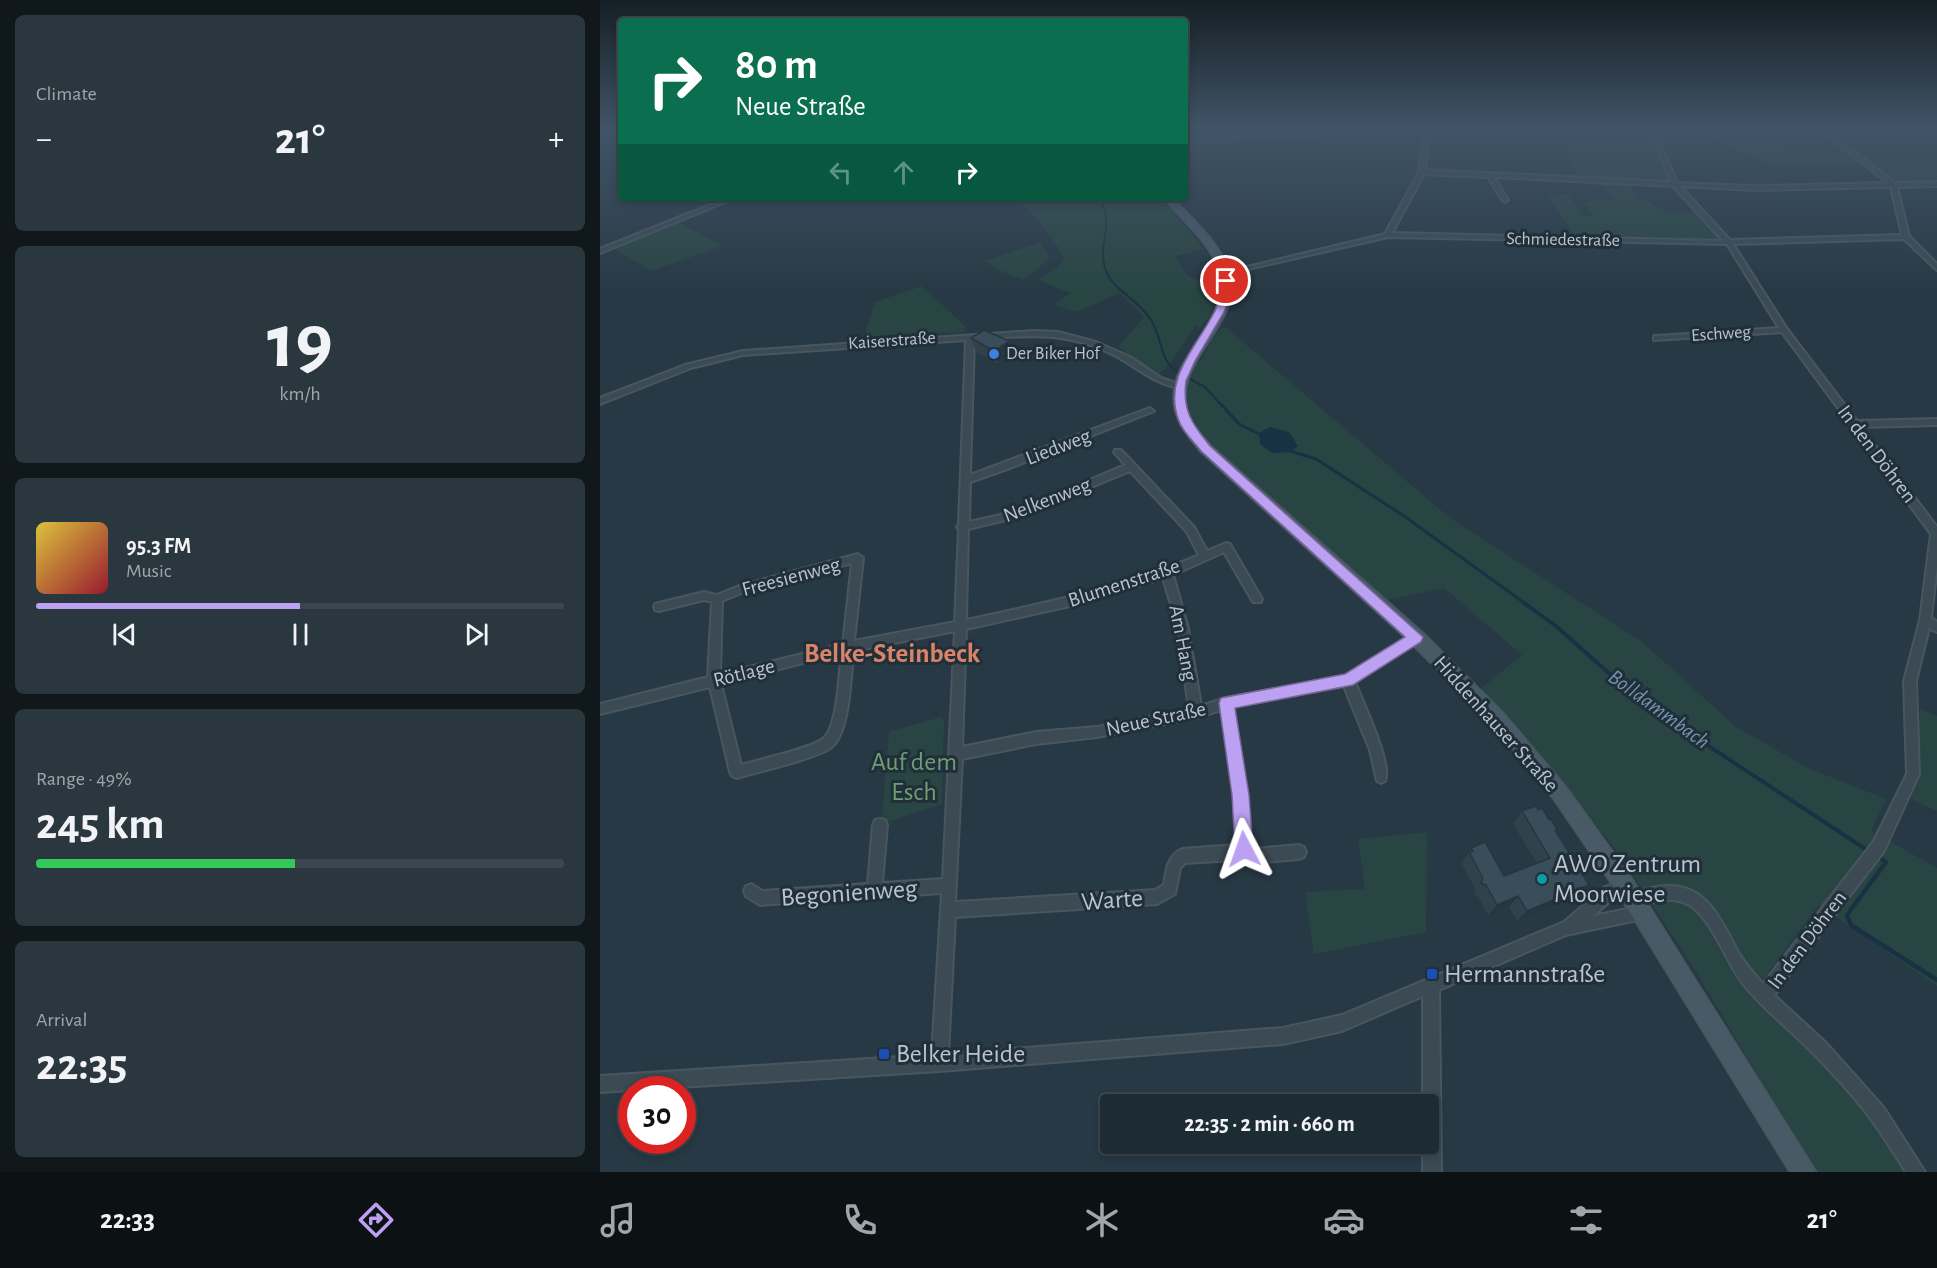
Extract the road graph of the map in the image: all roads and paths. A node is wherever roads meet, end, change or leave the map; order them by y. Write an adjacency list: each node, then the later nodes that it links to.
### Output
1 (1416, 183): 11 (street)
2 (1495, 183): 8 (street)
3 (1667, 183): 4 (street)
4 (1674, 183): 7 (street); 13 (street, In den Döhren)
5 (1891, 183): 7 (street)
6 (1937, 184): 7 (street)
7 (1894, 185): 12 (street)
8 (1505, 200)
9 (725, 201): 14 (street)
10 (1170, 201): 16 (main road)
11 (1388, 235): 13 (street, Schmiedestraße); 16 (street, Schmiedestraße)
12 (1906, 237): 13 (street, Schmiedestraße); 15 (street)
13 (1729, 243): 17 (street, In den Döhren)
14 (600, 251)
15 (1937, 268)
16 (1224, 274): 20 (main road)
17 (1784, 330): 19 (street, Eschweg); 24 (street, In den Döhren)
18 (970, 336): 20 (street, Kaiserstraße); 21 (street, Kaiserstraße); 27 (street)
19 (1657, 338)
20 (1182, 380): 37 (main road, Hiddenhauser Straße)
21 (600, 401)
22 (1150, 411): 27 (street, Liedweg)
23 (1937, 422): 24 (street)
24 (1854, 424): 34 (street, In den Döhren)
25 (1118, 452): 26 (street)
26 (1130, 467): 28 (street, Nelkenweg); 29 (street)
27 (965, 480): 28 (street)
28 (962, 527): 35 (street)
29 (1204, 555): 30 (street, Blumenstraße); 32 (street, Blumenstraße)
30 (1167, 573): 35 (street, Blumenstraße); 43 (street, Am Hang)
31 (717, 599): 33 (street); 38 (street, Freesienweg); 39 (street, Freesienweg)
32 (1257, 599)
33 (659, 608)
34 (1924, 620): 36 (street); 56 (street, In den Döhren)
35 (959, 626): 38 (street, Rötlage); 44 (street)
36 (1937, 628)
37 (1416, 637): 40 (street, Neue Straße); 52 (main road, Hiddenhauser Straße)
38 (848, 646): 39 (street, Rötlage); 39 (street, Freesienweg)
39 (714, 680): 42 (street, Rötlage)
40 (1348, 680): 41 (street, Neue Straße); 45 (street)
41 (1226, 703): 43 (street, Neue Straße); 47 (street)
42 (600, 709)
43 (1196, 713): 44 (street, Neue Straße)
44 (956, 754): 49 (street)
45 (1381, 777)
46 (880, 825): 51 (street)
47 (1244, 849): 48 (street); 53 (street, Warte)
48 (1299, 852)
49 (950, 886): 51 (street, Begonienweg); 53 (street)
50 (751, 891): 51 (street, Begonienweg)
51 (874, 891)
52 (1633, 899): 54 (street); 54 (street); 56 (street, In den Döhren); 60 (main road, Hiddenhauser Straße)
53 (948, 910): 57 (street)
54 (1566, 928): 55 (street)
55 (1431, 987): 57 (street); 59 (street)
56 (1764, 996): 61 (street)
57 (940, 1063): 58 (street)
58 (600, 1084)
59 (1432, 1172)
60 (1804, 1172)
61 (1916, 1172)

